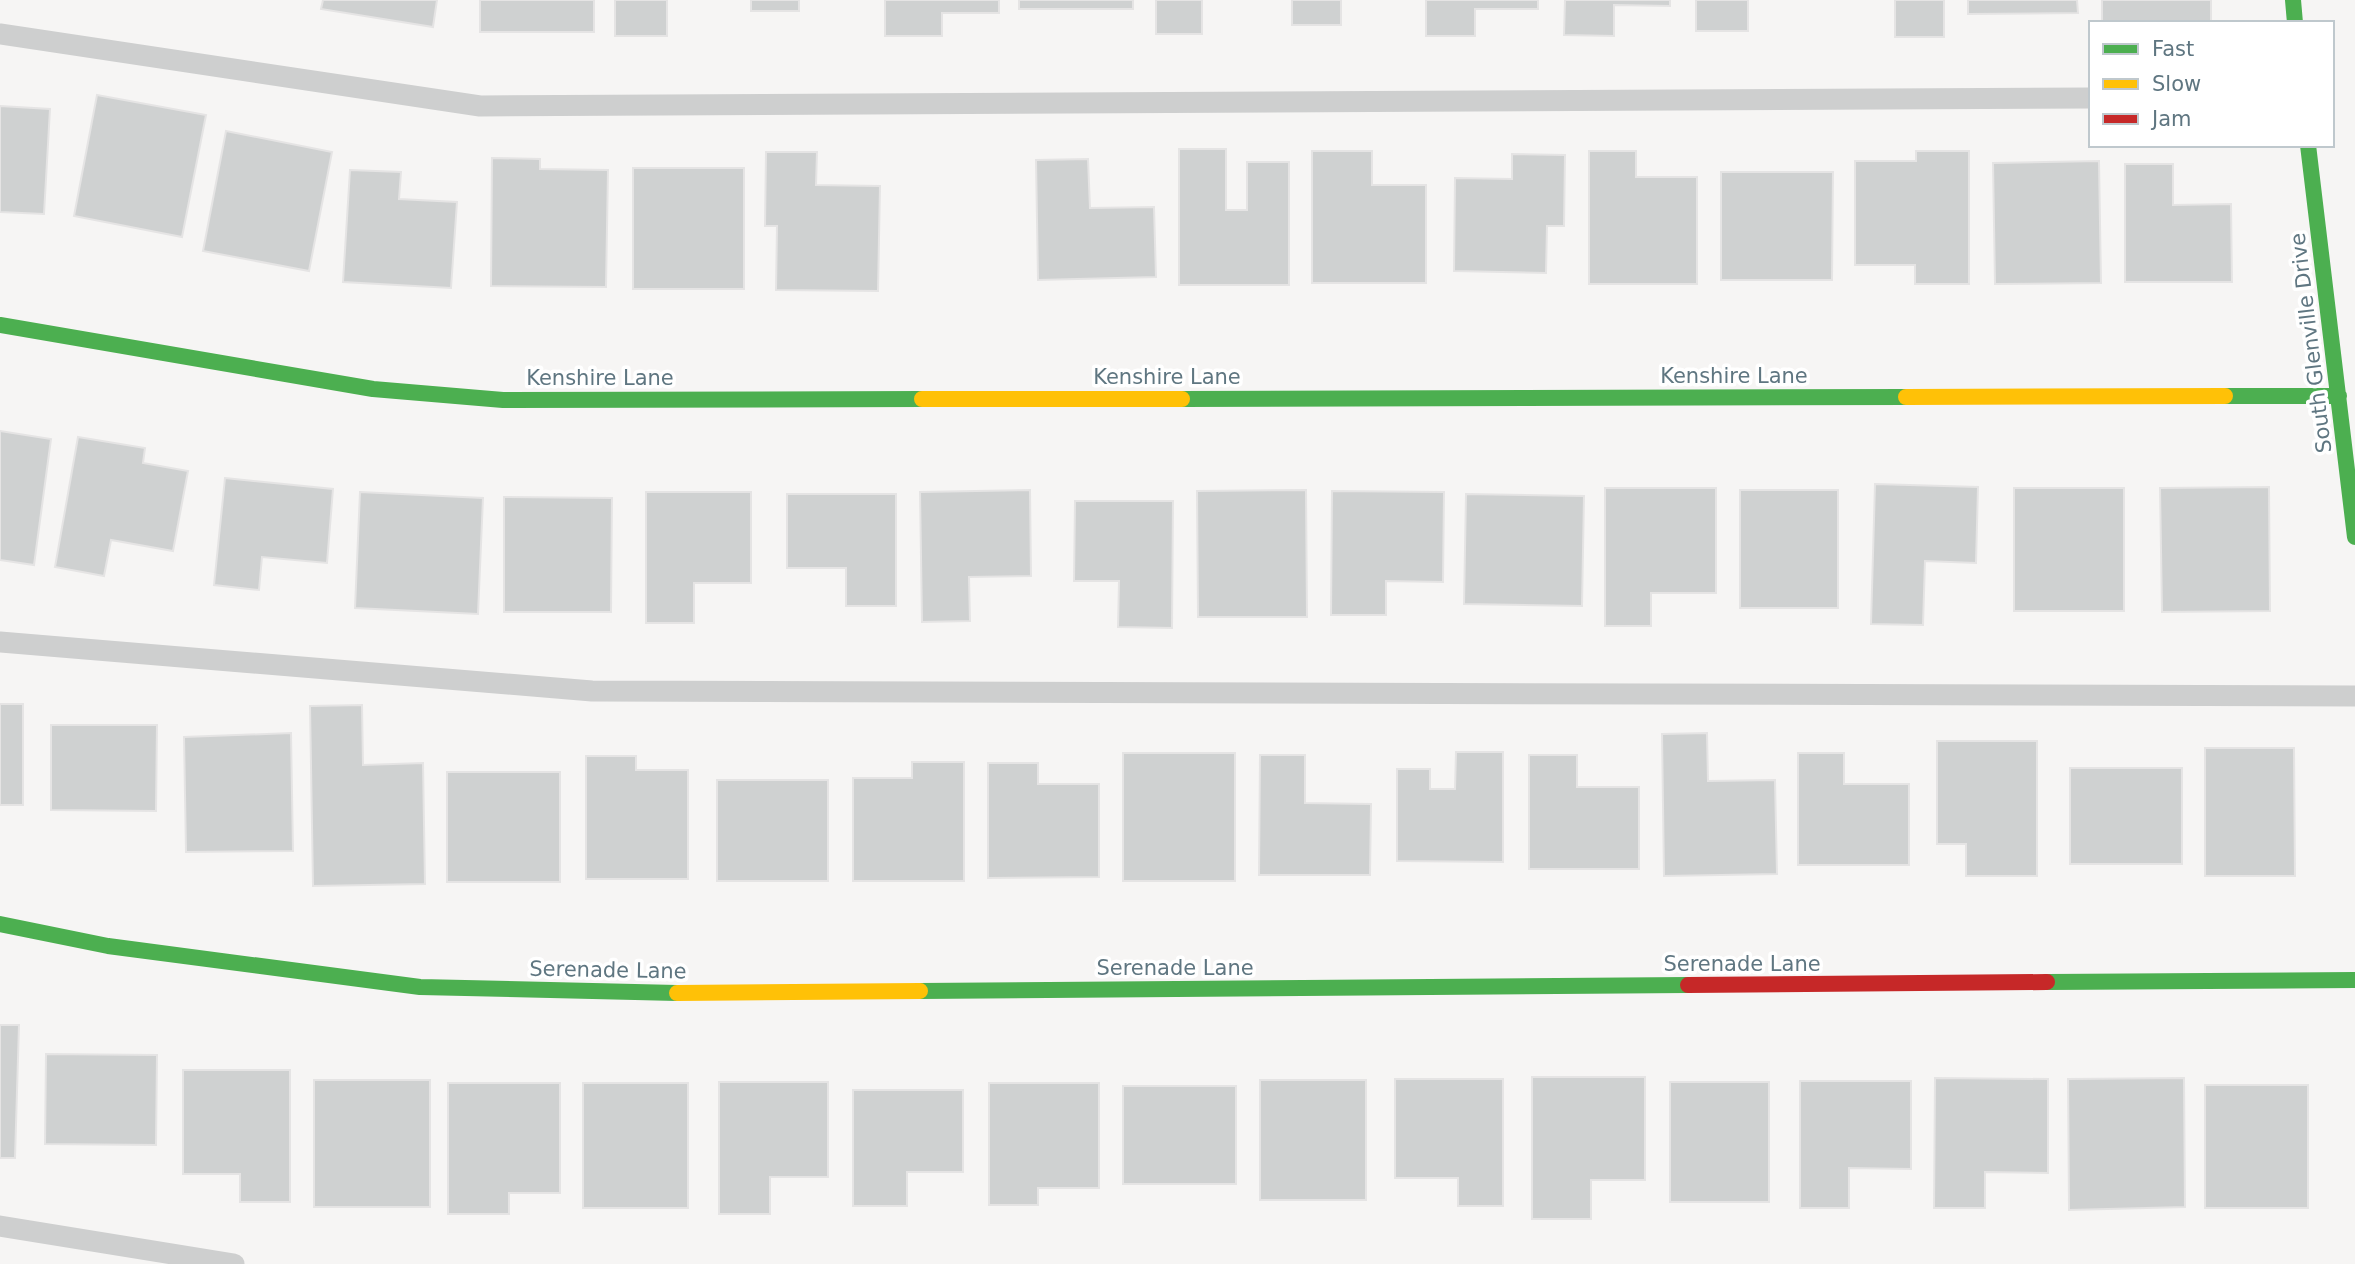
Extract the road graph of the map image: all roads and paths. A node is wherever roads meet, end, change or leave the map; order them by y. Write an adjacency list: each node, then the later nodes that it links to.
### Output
1 (2293, 0): 2 (street)
2 (2295, 21)
3 (0, 34): 4 (lane)
4 (2089, 98)
5 (2308, 147): 7 (street, South Glenville Drive)
6 (0, 325): 7 (street, Kenshire Lane)
7 (2339, 396): 8 (street, South Glenville Drive)
8 (2355, 537)
9 (0, 642): 10 (lane)
10 (2355, 696)
11 (0, 924): 12 (street, Serenade Lane)
12 (2355, 980)
13 (0, 1226): 14 (lane)
14 (234, 1264)

